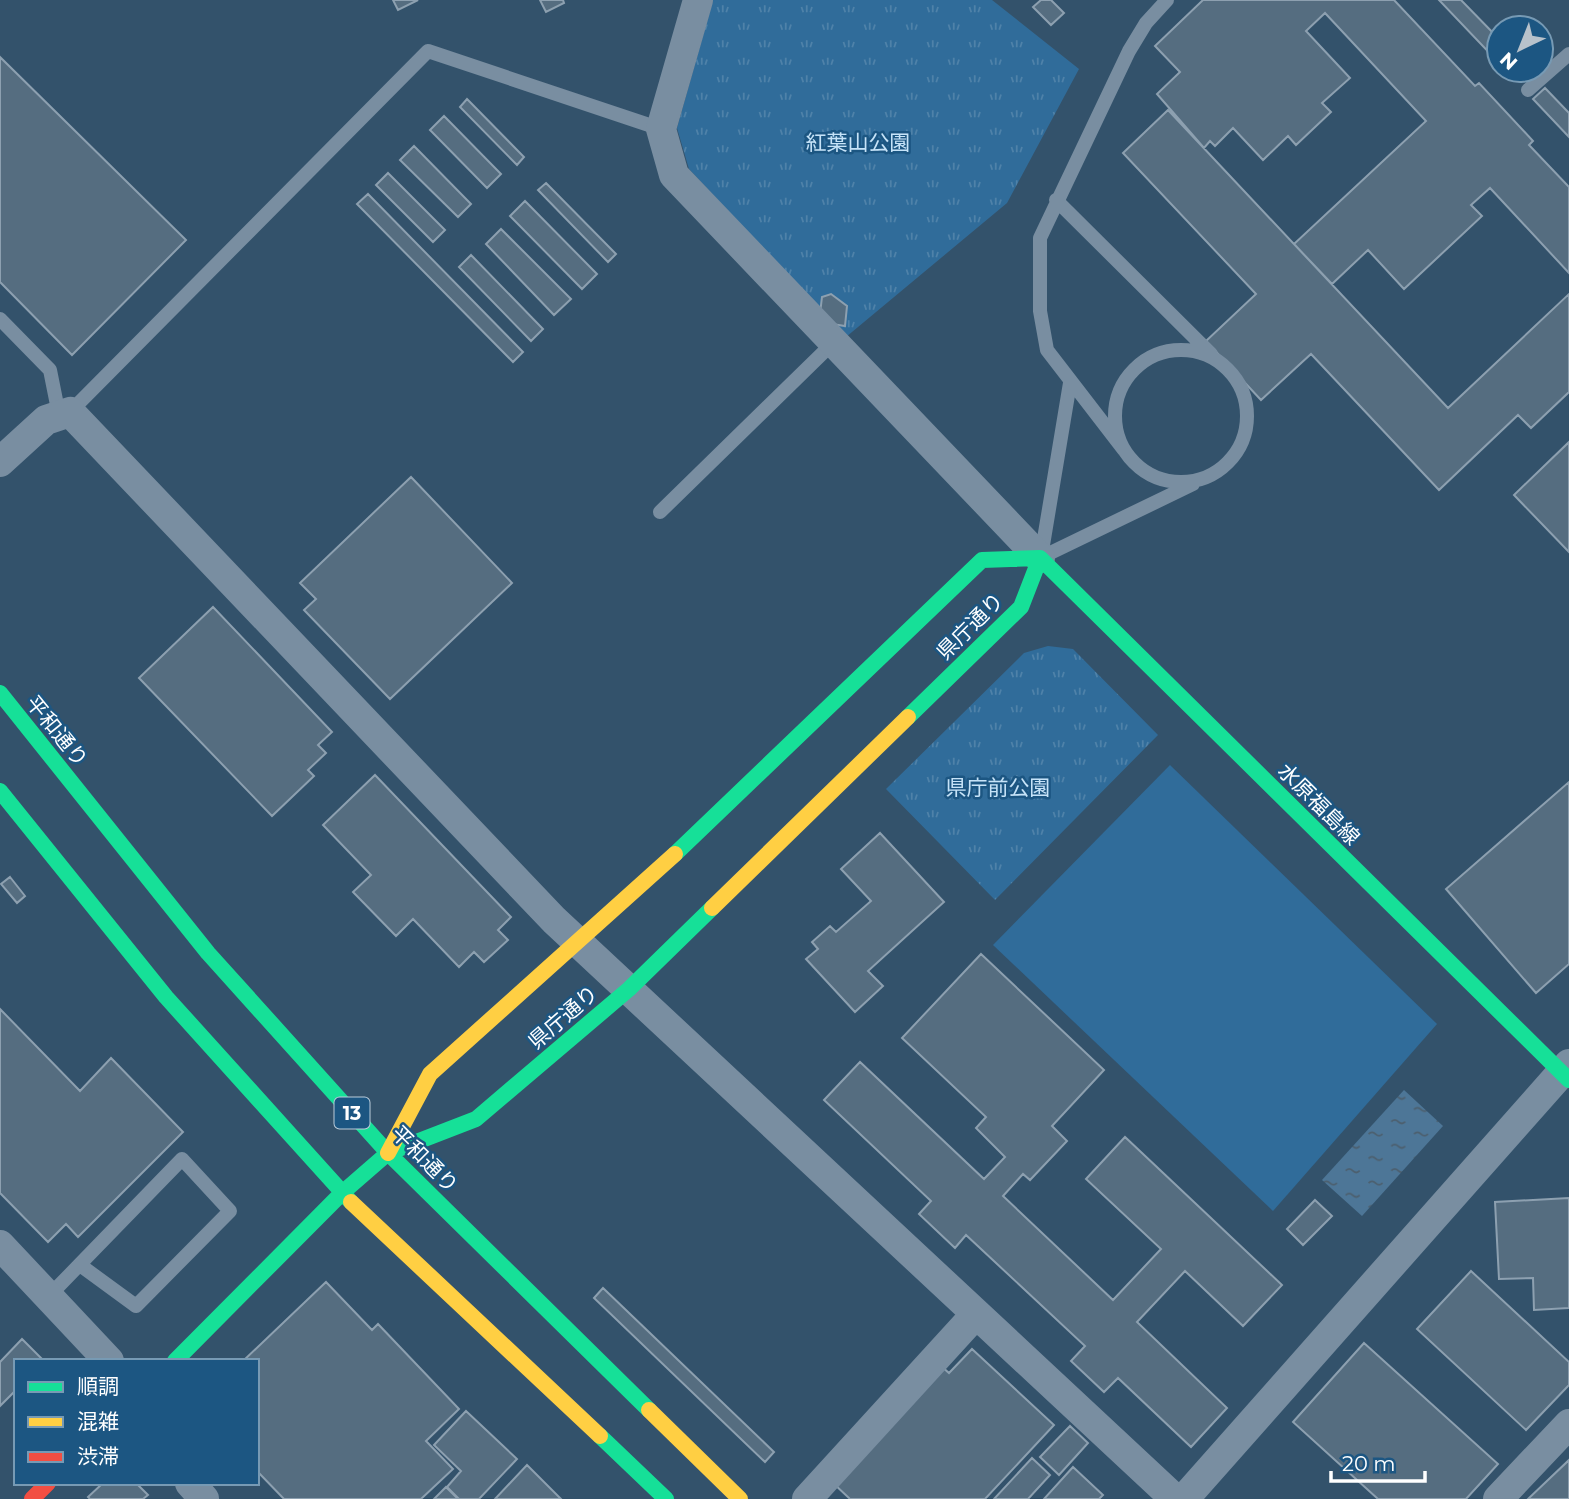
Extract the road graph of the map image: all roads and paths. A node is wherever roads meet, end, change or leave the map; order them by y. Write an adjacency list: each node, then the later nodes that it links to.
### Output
1 (698, 0): 5 (street)
2 (1167, 0): 6 (lane)
3 (1569, 54): 4 (lane)
4 (1528, 90)
5 (661, 129): 8 (street); 11 (lane)
6 (1056, 200): 9 (lane); 10 (lane)
7 (0, 319): 11 (lane)
8 (834, 342): 15 (lane); 16 (street)
9 (1217, 360): 12 (lane); 14 (lane)
10 (1070, 383): 12 (lane); 16 (lane)
11 (65, 413): 13 (street); 19 (street)
12 (1124, 450): 14 (lane)
13 (0, 462)
14 (1200, 480): 16 (lane)
15 (660, 512)
16 (1041, 558): 19 (main road, 県庁通り); 20 (main road, 県庁通り); 21 (main road, 水原福島線)
17 (0, 693): 22 (main road, 平和通り / 13)
18 (0, 791): 23 (main road)
19 (577, 943): 20 (street); 22 (main road, 県庁通り)
20 (629, 989): 22 (main road, 県庁通り); 27 (street)
21 (1566, 1072): 39 (street)
22 (388, 1153): 23 (main road, 県庁通り); 36 (main road, 平和通り / 13)
23 (342, 1193): 29 (main road, 県庁通り); 35 (main road)
24 (0, 1245): 26 (street)
25 (80, 1265): 25 (lane); 26 (lane)
26 (49, 1296): 28 (street)
27 (976, 1314): 37 (street); 38 (street)
28 (108, 1359)
29 (177, 1359)
30 (1569, 1424): 40 (street)
31 (46, 1485): 33 (main road)
32 (192, 1485): 34 (street)
33 (32, 1499)
34 (204, 1499)
35 (666, 1499)
36 (740, 1499)
37 (807, 1499)
38 (1175, 1499)
39 (1184, 1499)
40 (1498, 1499)

